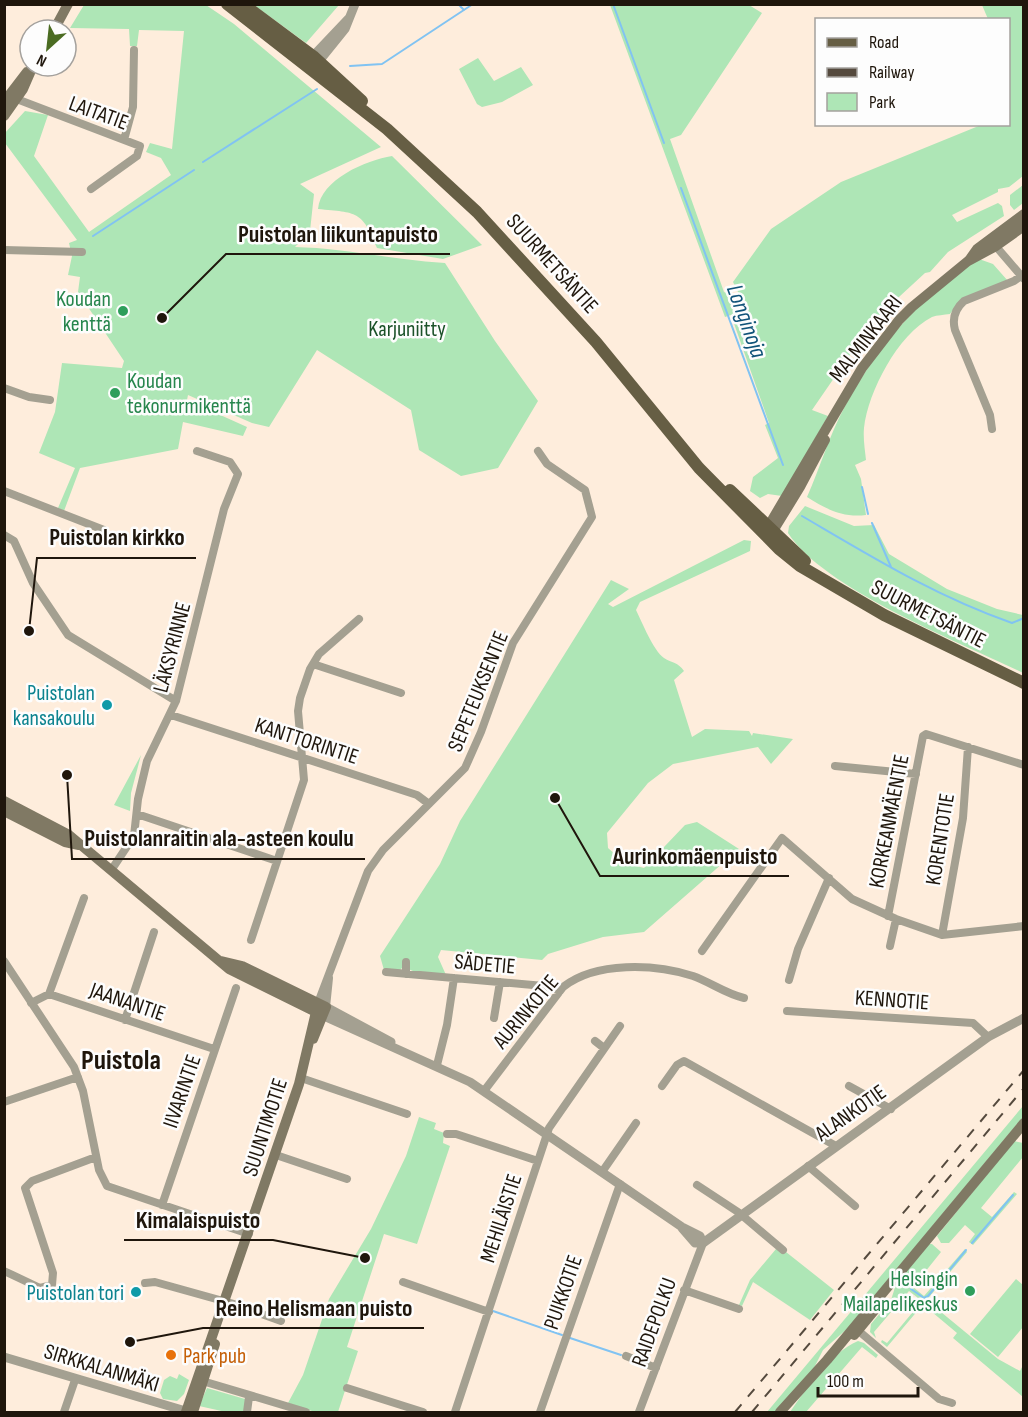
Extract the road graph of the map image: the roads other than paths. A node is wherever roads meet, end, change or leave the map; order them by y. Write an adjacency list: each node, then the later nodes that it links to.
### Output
1 (69, 4): 5 (main road)
2 (227, 4): 7 (main road, SUURMETSÄNTIE)
3 (243, 4): 7 (main road, SUURMETSÄNTIE)
4 (355, 4): 7 (street)
5 (61, 18)
6 (134, 50): 11 (street)
7 (315, 62): 26 (main road, SUURMETSÄNTIE)
8 (24, 78): 9 (main road)
9 (9, 98): 10 (main road); 11 (street, LAITATIE)
10 (4, 116)
11 (124, 140): 12 (street, LAITATIE)
12 (91, 189)
13 (1023, 214): 15 (main road, MALMINKAARI)
14 (1023, 226): 15 (main road, MALMINKAARI)
15 (993, 243): 18 (street); 26 (main road, MALMINKAARI)
16 (4, 250): 17 (street)
17 (82, 252)
18 (1022, 278): 21 (street)
19 (4, 388): 20 (street)
20 (50, 400)
21 (992, 429)
22 (197, 451): 32 (street, LÄKSYRINNE)
23 (538, 451): 40 (street, SEPETEUKSENTIE)
24 (4, 491): 25 (street)
25 (104, 530)
26 (768, 530): 30 (main road, SUURMETSÄNTIE)
27 (4, 535): 32 (street)
28 (359, 619): 29 (street)
29 (313, 664): 31 (street); 35 (street)
30 (1023, 683)
31 (401, 693)
32 (176, 701): 33 (street, LÄKSYRINNE)
33 (171, 715): 35 (street, KANTTORINTIE); 42 (street, LÄKSYRINNE)
34 (968, 747): 36 (street); 38 (street, KORKEANMÄENTIE); 51 (street, KORENTOTIE)
35 (302, 758): 40 (street, KANTTORINTIE); 44 (street)
36 (1023, 765)
37 (835, 766): 38 (street)
38 (916, 774): 48 (street, KORKEANMÄENTIE)
39 (4, 801): 43 (main road)
40 (429, 804): 67 (street, SEPETEUKSENTIE)
41 (4, 811): 43 (main road)
42 (137, 814): 44 (street); 45 (street, LÄKSYRINNE)
43 (79, 845): 45 (main road)
44 (277, 861): 52 (street)
45 (112, 869): 67 (main road)
46 (829, 878): 48 (street); 54 (street); 60 (street)
47 (84, 898): 64 (street)
48 (892, 918): 51 (street); 53 (street, KORKEANMÄENTIE)
49 (1023, 926): 51 (street)
50 (154, 932): 71 (street)
51 (942, 935)
52 (251, 940)
53 (890, 946)
54 (702, 951)
55 (4, 961): 66 (street)
56 (406, 962): 58 (street)
57 (386, 972): 58 (street, SÄDETIE)
58 (406, 974): 59 (street, SÄDETIE)
59 (454, 978): 61 (street, SÄDETIE); 77 (street)
60 (789, 980)
61 (500, 982): 63 (street, SÄDETIE); 69 (street)
62 (236, 988): 76 (street, IIVARINTIE)
63 (560, 991): 65 (street, AURINKOTIE); 83 (street, AURINKOTIE)
64 (49, 994): 66 (street); 71 (street, JAANANTIE)
65 (744, 998)
66 (31, 1003): 78 (street)
67 (321, 1010): 77 (street); 79 (main road, SUUNTIMOTIE)
68 (788, 1011): 73 (street, KENNOTIE)
69 (494, 1018)
70 (1023, 1018): 73 (street, ALANKOTIE)
71 (125, 1020): 76 (street, JAANANTIE)
72 (620, 1026): 75 (street, MEHILÄISTIE)
73 (988, 1037): 86 (street, ALANKOTIE)
74 (594, 1041): 75 (street)
75 (604, 1048): 91 (street, MEHILÄISTIE)
76 (214, 1049): 101 (street, IIVARINTIE)
77 (436, 1065): 83 (street)
78 (78, 1077): 85 (street); 94 (street)
79 (301, 1078): 84 (street); 93 (main road, SUUNTIMOTIE)
80 (662, 1086): 92 (street)
81 (849, 1086): 86 (street)
82 (367, 1090): 84 (street)
83 (484, 1091): 91 (street)
84 (364, 1099): 87 (street)
85 (4, 1102)
86 (891, 1109): 92 (street, ALANKOTIE)
87 (407, 1114)
88 (636, 1123): 97 (street)
89 (1023, 1123): 115 (main road)
90 (447, 1134): 95 (street)
91 (547, 1134): 95 (street, MEHILÄISTIE); 97 (street)
92 (836, 1146): 96 (street, ALANKOTIE)
93 (276, 1155): 98 (street); 104 (main road, SUUNTIMOTIE)
94 (96, 1157): 101 (street); 107 (street)
95 (538, 1161): 113 (street, MEHILÄISTIE)
96 (808, 1166): 102 (street); 103 (street, ALANKOTIE)
97 (602, 1172): 99 (street)
98 (346, 1179)
99 (620, 1184): 105 (street); 132 (street, PUIKKOTIE)
100 (698, 1185): 103 (street)
101 (162, 1205): 104 (street)
102 (855, 1206)
103 (741, 1215): 105 (street, ALANKOTIE); 106 (street)
104 (249, 1234): 111 (main road, SUUNTIMOTIE)
105 (703, 1244): 110 (street, RAIDEPOLKU)
106 (783, 1250)
107 (4, 1271)
108 (403, 1282): 113 (street)
109 (145, 1284): 111 (street)
110 (684, 1290): 112 (street); 118 (street, RAIDEPOLKU)
111 (225, 1302): 114 (street); 120 (main road, SUUNTIMOTIE)
112 (739, 1309)
113 (489, 1312): 131 (street, MEHILÄISTIE)
114 (281, 1321)
115 (856, 1328): 123 (main road); 124 (street)
116 (626, 1356): 118 (street)
117 (4, 1357): 119 (street, SIRKKALANMÄKI)
118 (656, 1368): 133 (street, RAIDEPOLKU)
119 (75, 1380): 126 (street, SIRKKALANMÄKI); 127 (street)
120 (200, 1380): 122 (street); 126 (main road, SUUNTIMOTIE)
121 (346, 1388): 130 (street)
122 (249, 1397): 125 (street); 128 (street)
123 (791, 1402): 134 (main road); 135 (main road)
124 (952, 1403)
125 (286, 1410): 129 (street)
126 (188, 1412)
127 (64, 1413)
128 (247, 1413)
129 (306, 1413)
130 (423, 1413)
131 (455, 1413)
132 (540, 1413)
133 (639, 1413)
134 (780, 1413)
135 (785, 1413)

